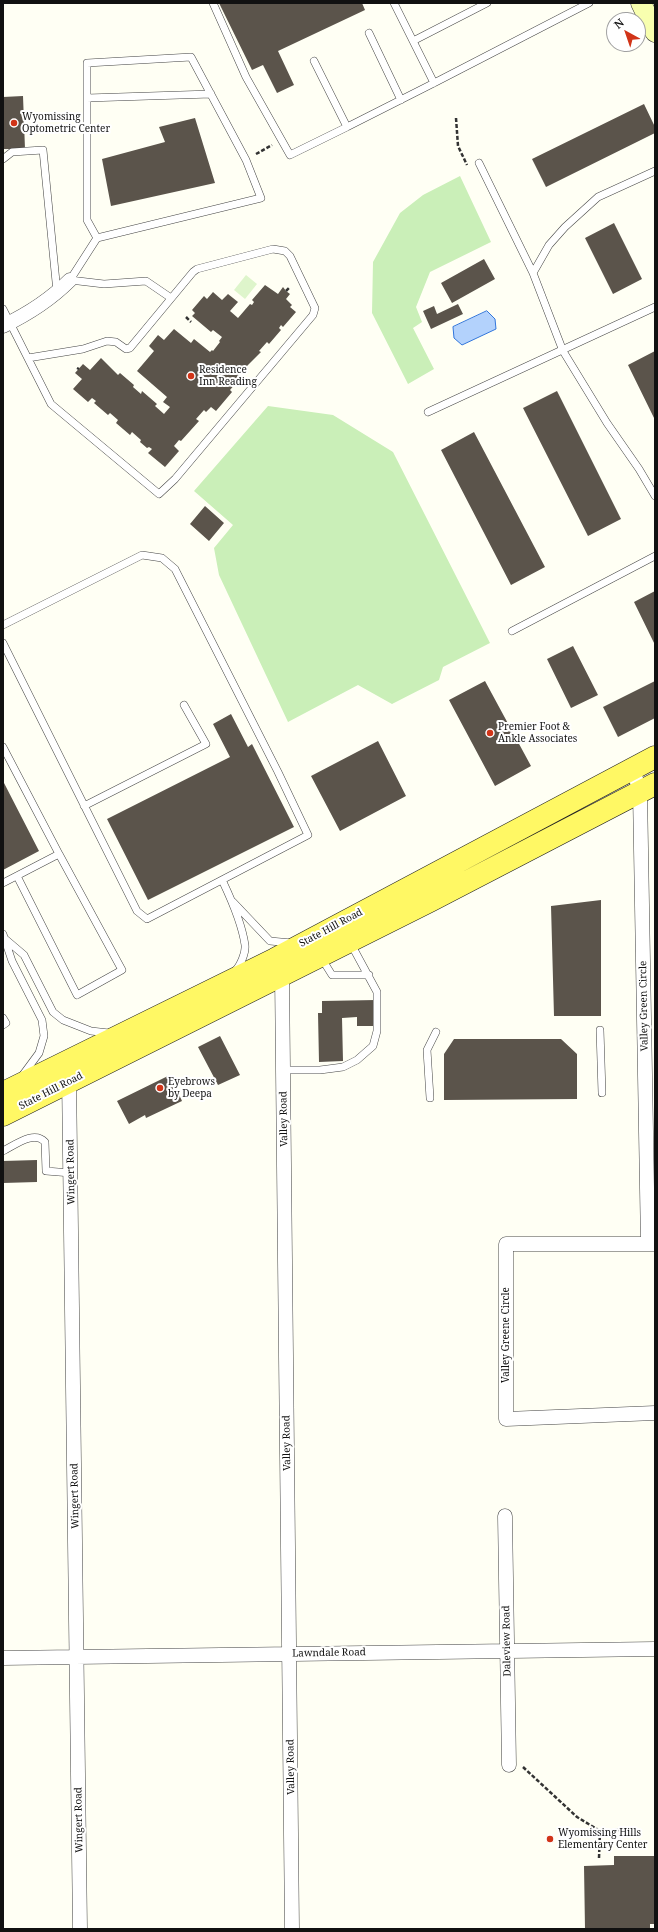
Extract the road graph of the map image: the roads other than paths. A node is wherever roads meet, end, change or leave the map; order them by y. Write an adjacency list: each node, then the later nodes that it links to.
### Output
1 (213, 3): 14 (lane)
2 (394, 3): 8 (lane)
3 (487, 3): 8 (lane)
4 (589, 3): 10 (lane)
5 (640, 3): 6 (main road)
6 (655, 32)
7 (369, 34): 13 (lane)
8 (413, 41): 10 (lane)
9 (314, 61): 14 (lane)
10 (434, 83): 13 (lane)
11 (211, 94): 12 (lane); 12 (lane); 18 (lane)
12 (87, 98): 18 (lane)
13 (401, 100): 14 (lane)
14 (347, 127)
15 (3, 159): 21 (lane)
16 (479, 164): 19 (lane)
17 (655, 170): 19 (lane)
18 (97, 238): 20 (lane)
19 (533, 274): 26 (lane)
20 (70, 280): 21 (street); 22 (lane)
21 (57, 294): 25 (street)
22 (171, 298): 27 (lane); 27 (lane)
23 (655, 307): 26 (lane)
24 (3, 309): 25 (lane)
25 (6, 324): 27 (lane)
26 (563, 351): 28 (lane); 29 (lane)
27 (28, 358)
28 (428, 412)
29 (655, 496)
30 (655, 556): 32 (lane)
31 (3, 625): 42 (lane)
32 (512, 631)
33 (3, 643): 39 (lane)
34 (184, 705): 39 (lane)
35 (3, 747): 40 (lane)
36 (655, 757): 37 (main road, State Hill Road)
37 (633, 768): 38 (street, Valley Green Circle); 47 (main road, State Hill Road)
38 (648, 788): 46 (main road, State Hill Road); 65 (street, Valley Green Circle)
39 (84, 806): 42 (lane)
40 (59, 854): 41 (lane); 41 (lane)
41 (17, 876): 43 (lane)
42 (223, 880): 44 (lane)
43 (3, 883)
44 (232, 901): 47 (lane); 51 (lane)
45 (3, 937): 56 (lane); 59 (lane)
46 (349, 941): 48 (main road, State Hill Road); 50 (lane)
47 (301, 944): 49 (main road, State Hill Road)
48 (320, 955): 49 (main road, State Hill Road); 50 (lane)
49 (279, 966): 51 (main road, State Hill Road); 57 (street, Valley Road); 58 (main road, State Hill Road)
50 (369, 975): 57 (lane)
51 (226, 982): 56 (main road, State Hill Road)
52 (3, 1018): 53 (lane)
53 (3, 1024)
54 (600, 1030): 60 (lane)
55 (436, 1032): 61 (lane)
56 (121, 1035): 58 (main road, State Hill Road)
57 (283, 1070): 70 (street, Valley Road)
58 (68, 1072): 59 (main road, State Hill Road); 62 (main road, State Hill Road); 64 (street, Wingert Road)
59 (8, 1090)
60 (602, 1093)
61 (430, 1098)
62 (3, 1115)
63 (3, 1151): 64 (lane)
64 (71, 1173): 71 (street, Wingert Road)
65 (652, 1244): 66 (street, Valley Greene Circle)
66 (655, 1413)
67 (505, 1516): 69 (street, Daleview Road)
68 (655, 1649): 69 (street, Lawndale Road)
69 (507, 1651): 70 (street, Lawndale Road); 73 (street, Daleview Road)
70 (290, 1654): 71 (street, Lawndale Road); 75 (street, Valley Road)
71 (77, 1657): 72 (street, Lawndale Road); 74 (street, Wingert Road)
72 (3, 1658)
73 (516, 1766)
74 (80, 1929)
75 (292, 1929)

